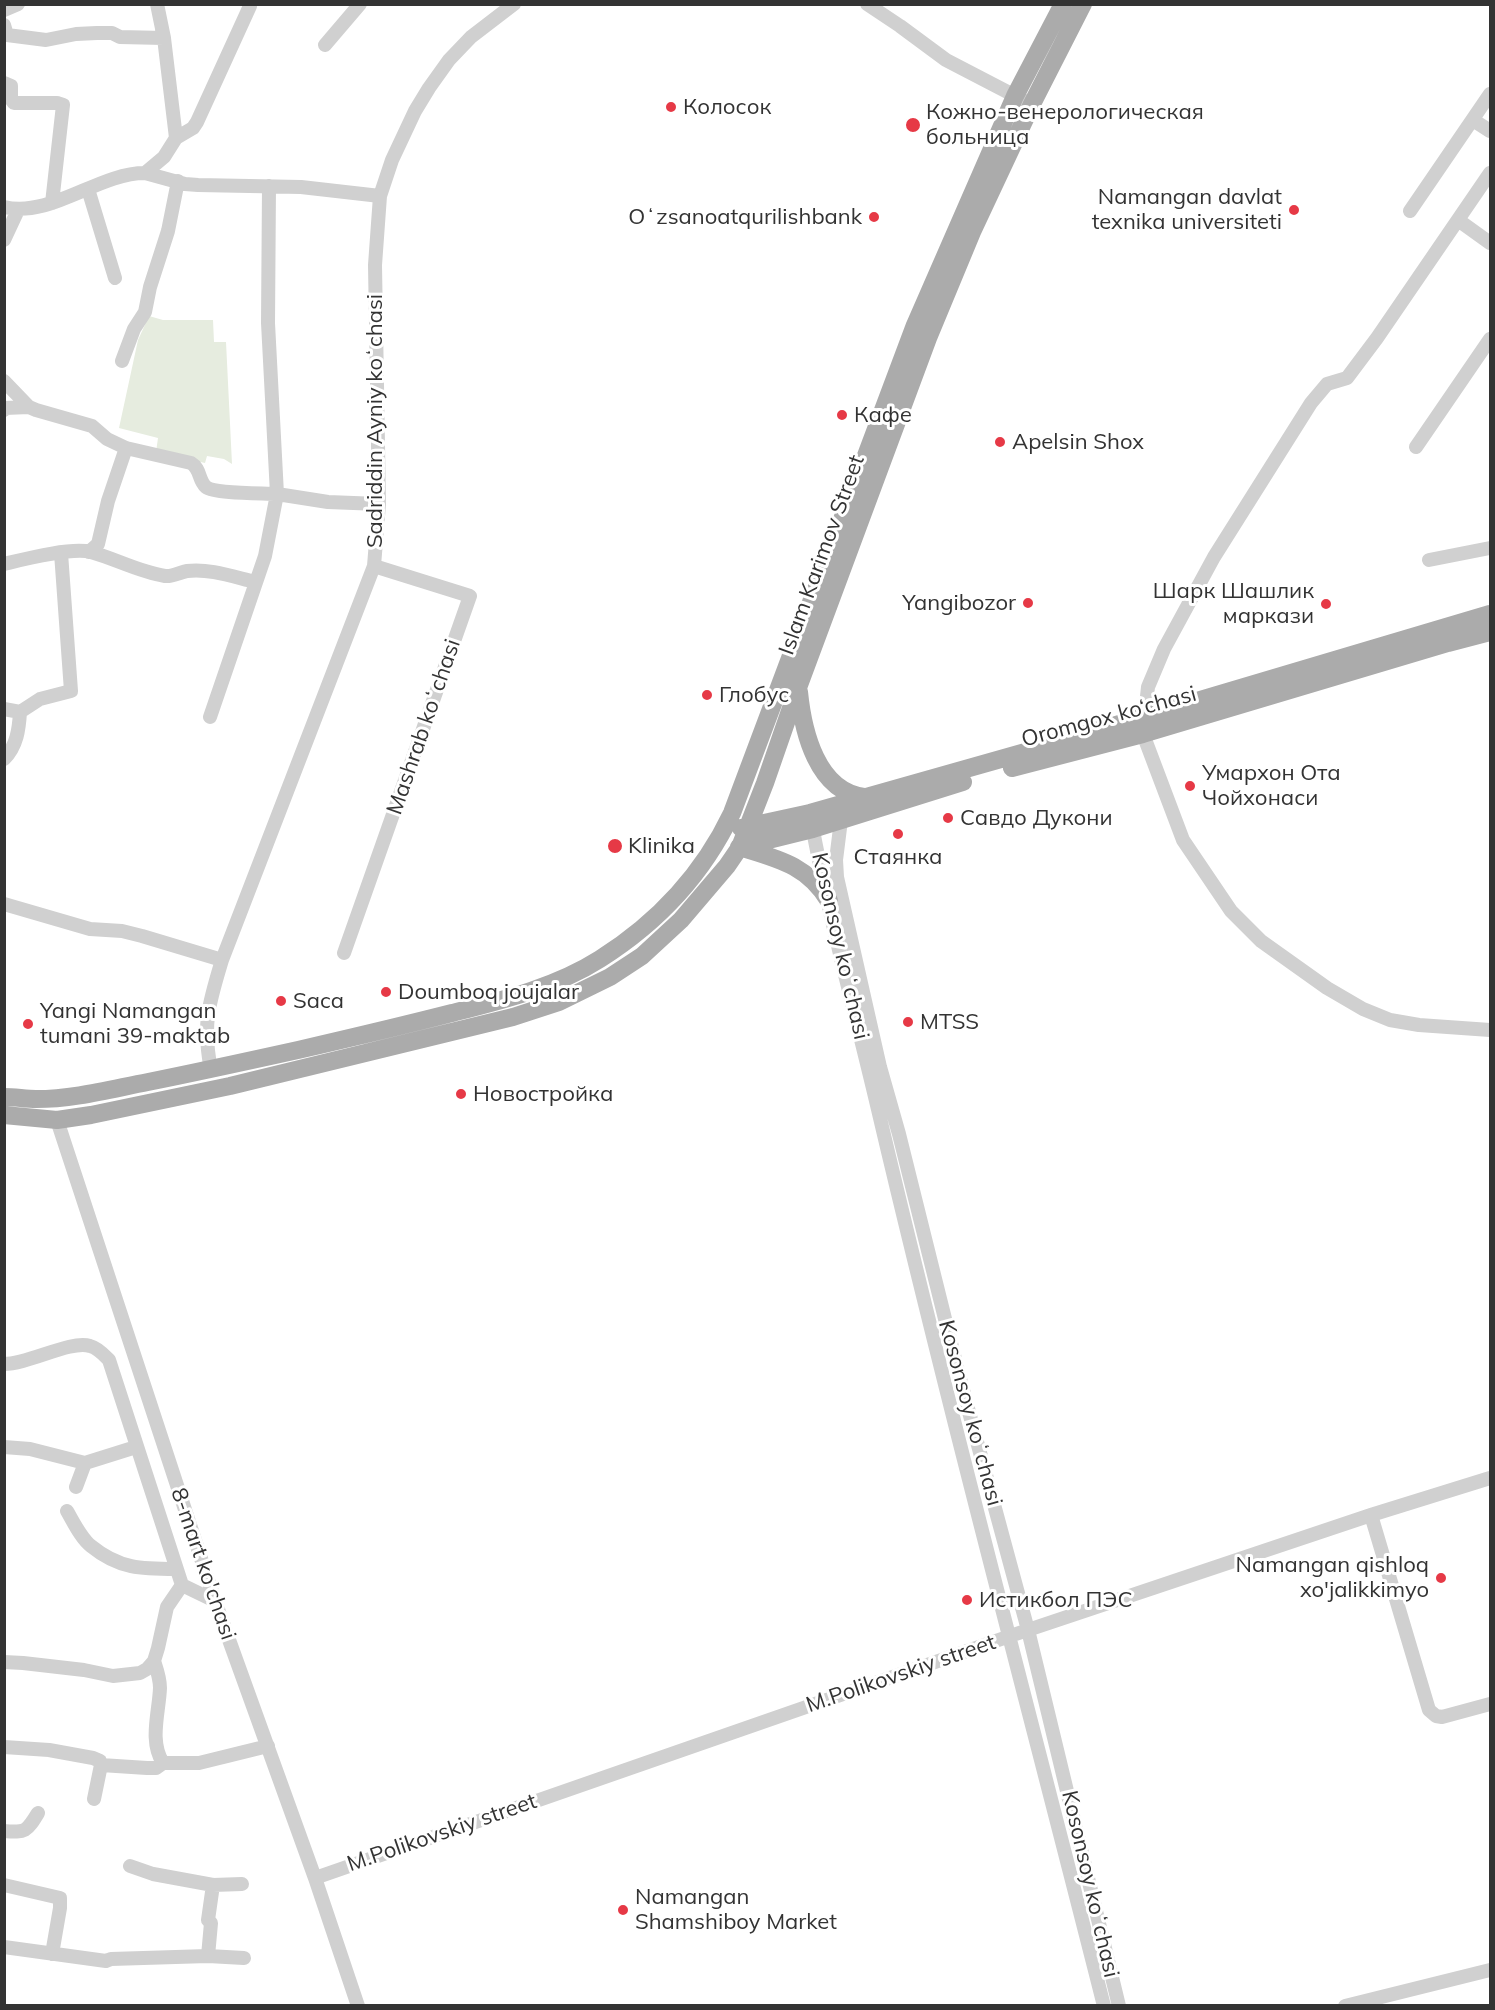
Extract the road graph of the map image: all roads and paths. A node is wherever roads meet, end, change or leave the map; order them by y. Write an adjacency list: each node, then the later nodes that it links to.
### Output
1 (18, 4): 10 (street)
2 (158, 4): 13 (street)
3 (360, 4): 14 (street)
4 (514, 4): 27 (street, Sadriddin Ayniy koʻchasi)
5 (867, 4): 11 (street)
6 (893, 4): 11 (street)
7 (1063, 4): 17 (main road, Islam Karimov Street)
8 (1083, 4): 18 (main road, Islam Karimov Street)
9 (250, 6): 21 (street)
10 (4, 10)
11 (885, 17): 17 (street)
12 (4, 24): 13 (street)
13 (164, 38): 21 (street)
14 (325, 45)
15 (4, 83): 28 (street)
16 (1491, 94): 19 (street)
17 (1015, 96): 18 (street); 64 (main road, Islam Karimov Street)
18 (1032, 104): 53 (main road, Islam Karimov Street)
19 (1473, 120): 20 (street); 30 (street)
20 (1491, 131)
21 (176, 138): 22 (street)
22 (145, 173): 24 (street); 26 (street)
23 (1491, 173): 31 (street)
24 (178, 182): 25 (street); 36 (street)
25 (269, 186): 27 (street); 42 (street)
26 (88, 189): 28 (street); 34 (street)
27 (380, 196): 43 (street, Sadriddin Ayniy koʻchasi)
28 (52, 203): 29 (street)
29 (11, 209): 32 (street)
30 (1410, 211)
31 (1458, 220): 33 (street); 56 (street)
32 (4, 240)
33 (1491, 243)
34 (116, 278)
35 (1491, 339): 40 (street)
36 (122, 361)
37 (4, 381): 38 (street)
38 (30, 407): 39 (street); 41 (street)
39 (4, 410)
40 (1416, 447)
41 (126, 448): 42 (street); 45 (street)
42 (277, 494): 43 (street); 50 (street)
43 (379, 504): 49 (street, Sadriddin Ayniy koʻchasi)
44 (1491, 548): 47 (street)
45 (89, 552): 46 (street); 50 (street)
46 (61, 553): 48 (street); 55 (street)
47 (1429, 560)
48 (4, 564)
49 (374, 566): 68 (street, Mashrab koʻchasi); 69 (street, Sadriddin Ayniy koʻchasi)
50 (255, 582): 57 (street)
51 (1491, 614): 56 (main road, Oromgox ko‘chasi)
52 (1491, 632): 58 (main road, Oromgox ko‘chasi)
53 (799, 685): 60 (main road); 63 (main road, Islam Karimov Street)
54 (4, 709): 55 (street)
55 (20, 712): 59 (street)
56 (1144, 716): 58 (street); 60 (main road, Oromgox ko‘chasi)
57 (210, 717)
58 (1143, 734): 61 (main road, Oromgox ko‘chasi); 70 (street)
59 (4, 759)
60 (864, 797): 62 (main road, Oromgox ko‘chasi)
61 (841, 820): 62 (main road, Oromgox ko‘chasi); 86 (street, Kosonsoy koʻchasi)
62 (811, 821): 63 (main road, Oromgox ko‘chasi); 65 (main road, Oromgox ko‘chasi); 66 (street, Kosonsoy koʻchasi)
63 (748, 827): 64 (main road, Oromgox ko‘chasi); 65 (main road, Islam Karimov Street)
64 (721, 835): 65 (main road); 71 (main road, Islam Karimov Street)
65 (740, 847): 66 (main road); 74 (main road, Islam Karimov Street)
66 (829, 901): 87 (street, Kosonsoy koʻchasi)
67 (4, 904): 69 (street)
68 (344, 953)
69 (222, 960): 71 (street, Sadriddin Ayniy koʻchasi)
70 (1491, 1030)
71 (211, 1070): 72 (main road, Islam Karimov Street)
72 (4, 1096)
73 (4, 1115): 74 (main road, Islam Karimov Street)
74 (57, 1120): 85 (street, 8-mart ko'chasi)
75 (4, 1364): 77 (street)
76 (4, 1447): 78 (street)
77 (136, 1447): 78 (street); 83 (street)
78 (85, 1463): 80 (street)
79 (1491, 1478): 82 (street, M.Polikovskiy street)
80 (76, 1486)
81 (67, 1511): 83 (street)
82 (1371, 1515): 86 (street, M.Polikovskiy street); 90 (street)
83 (176, 1569): 84 (street)
84 (182, 1585): 85 (street); 88 (street)
85 (215, 1601): 91 (street, 8-mart ko'chasi)
86 (1028, 1630): 87 (street, M.Polikovskiy street); 110 (street, Kosonsoy koʻchasi)
87 (1010, 1636): 99 (street, M.Polikovskiy street); 109 (street, Kosonsoy koʻchasi)
88 (154, 1660): 89 (street); 93 (street)
89 (4, 1662)
90 (1491, 1704)
91 (267, 1746): 93 (street); 99 (street, 8-mart ko'chasi)
92 (4, 1748): 94 (street)
93 (163, 1763): 94 (street)
94 (101, 1765): 95 (street)
95 (94, 1799)
96 (38, 1813): 97 (street)
97 (4, 1831)
98 (129, 1866): 102 (street)
99 (315, 1878): 108 (street, 8-mart ko'chasi)
100 (242, 1884): 102 (street)
101 (4, 1885): 104 (street)
102 (213, 1885): 105 (street)
103 (4, 1947): 104 (street)
104 (52, 1954): 105 (street)
105 (208, 1956): 106 (street)
106 (244, 1958)
107 (1491, 1970): 111 (street)
108 (358, 2006)
109 (1104, 2006)
110 (1119, 2006)
111 (1345, 2006)

